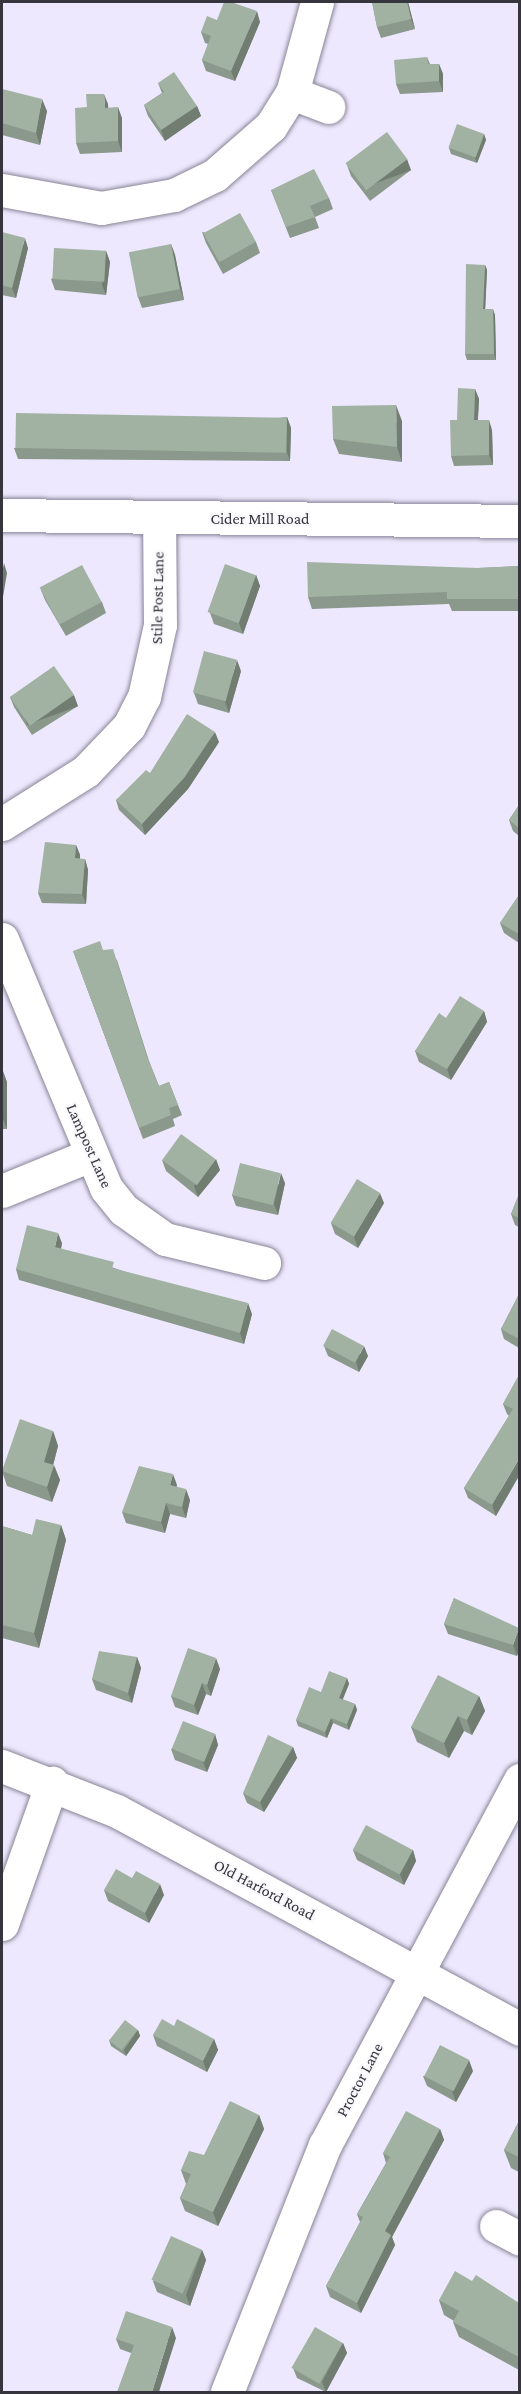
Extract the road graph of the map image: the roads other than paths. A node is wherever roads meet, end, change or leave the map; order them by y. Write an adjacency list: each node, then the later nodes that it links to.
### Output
1 (317, 2): 2 (street)
2 (292, 93): 3 (street); 4 (street)
3 (328, 107)
4 (2, 190)
5 (2, 515): 6 (street, Cider Mill Road)
6 (159, 518): 7 (street, Cider Mill Road); 8 (street, Stile Post Lane)
7 (519, 520)
8 (2, 824)
9 (2, 939): 10 (street, Lampost Lane)
10 (90, 1155): 11 (street); 12 (street, Lampost Lane)
11 (2, 1191)
12 (264, 1263)
13 (2, 1766): 15 (street, Old Harford Road)
14 (519, 1780): 17 (street, Proctor Lane)
15 (52, 1784): 16 (street); 17 (street, Old Harford Road)
16 (2, 1924)
17 (417, 1973): 18 (street, Old Harford Road); 19 (street, Proctor Lane)
18 (519, 2029)
19 (227, 2392)

